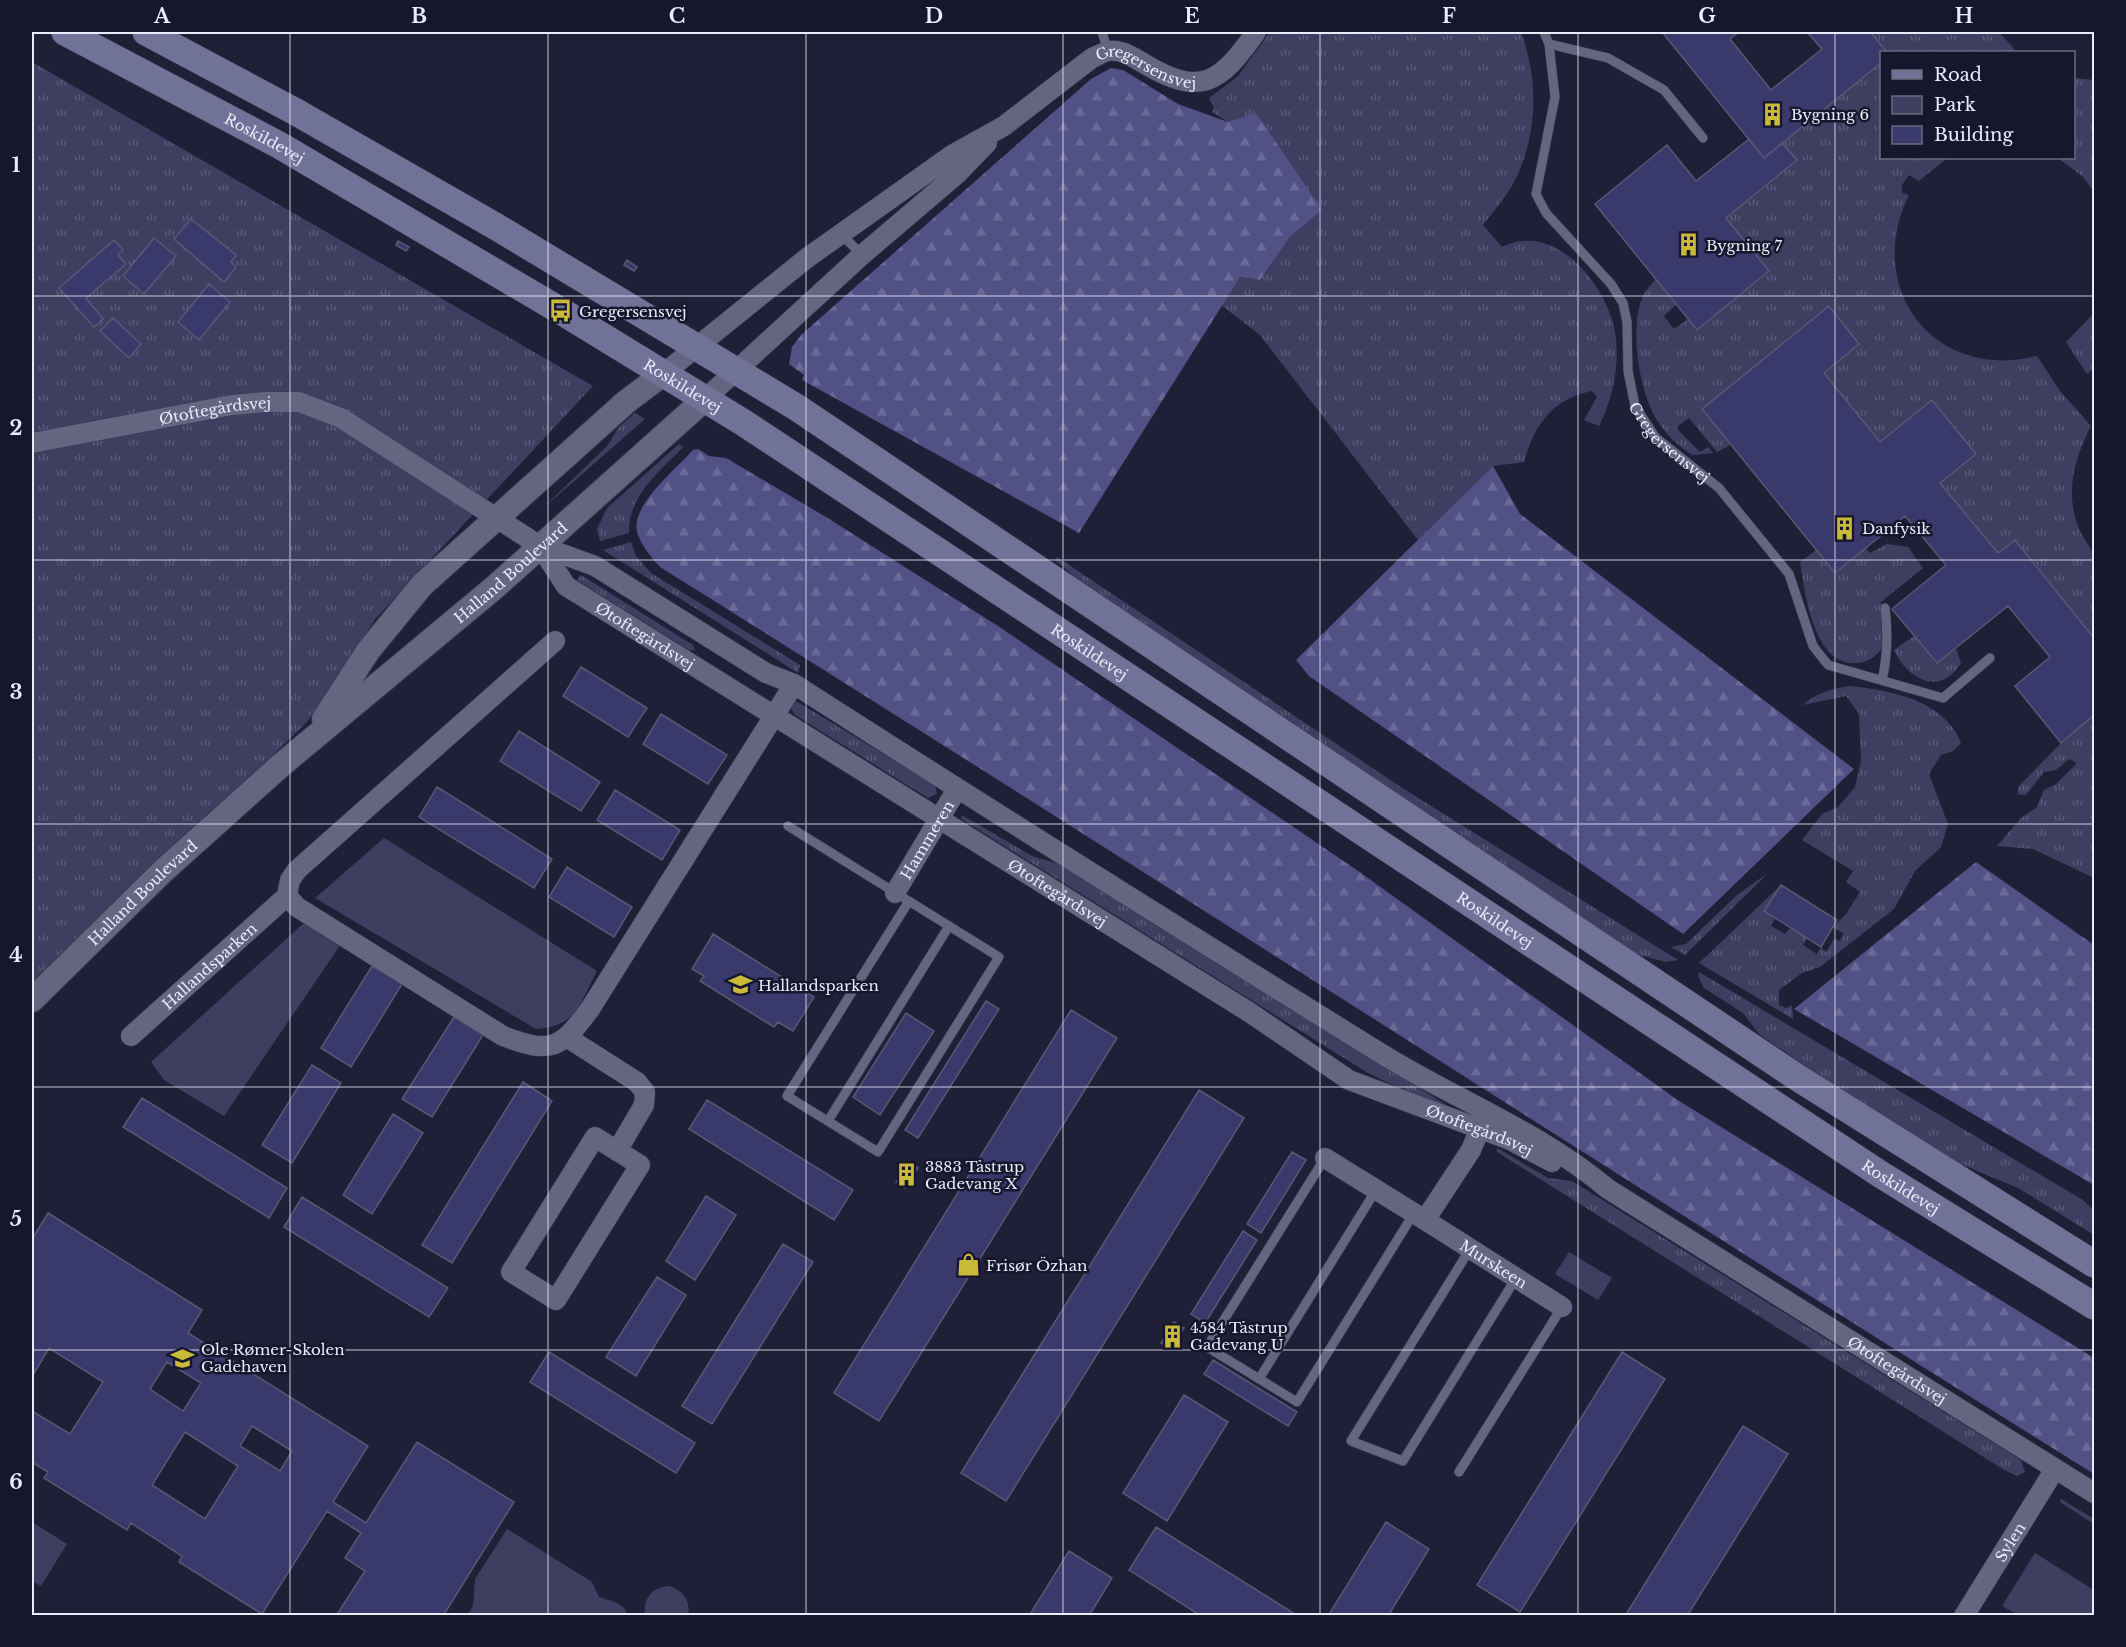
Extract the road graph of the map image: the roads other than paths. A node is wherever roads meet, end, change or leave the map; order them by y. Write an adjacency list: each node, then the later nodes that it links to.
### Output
1 (65, 32): 14 (main road, Roskildevej)
2 (146, 32): 12 (main road)
3 (1102, 32): 7 (lane)
4 (1256, 32): 7 (street, Gregersensvej)
5 (1544, 32): 6 (lane, Gregersensvej)
6 (1549, 44): 9 (lane); 22 (lane, Gregersensvej)
7 (1108, 51): 8 (street, Gregersensvej)
8 (1004, 126): 10 (street, Gregersensvej); 11 (street, Gregersensvej)
9 (1703, 138)
10 (841, 234): 11 (lane); 12 (street, Gregersensvej)
11 (862, 255): 13 (street, Gregersensvej)
12 (697, 347): 13 (main road); 14 (street, Gregersensvej)
13 (737, 371): 15 (street, Gregersensvej); 42 (main road)
14 (663, 374): 15 (main road, Roskildevej); 17 (street, Halland Boulevard)
15 (705, 399): 18 (street, Halland Boulevard); 44 (main road, Roskildevej)
16 (32, 443): 17 (street, Øtoftegårdsvej)
17 (497, 518): 18 (street, Øtoftegårdsvej); 25 (street, Halland Boulevard)
18 (540, 546): 23 (street, Øtoftegårdsvej); 24 (street, Øtoftegårdsvej); 25 (street, Halland Boulevard)
19 (1885, 608): 22 (lane)
20 (555, 642): 29 (street, Hallandsparken)
21 (1990, 658): 22 (lane, Gregersensvej)
22 (1882, 680)
23 (794, 684): 24 (street); 26 (street, Øtoftegårdsvej)
24 (773, 716): 27 (street, Øtoftegårdsvej); 34 (street)
25 (311, 738): 32 (street, Halland Boulevard)
26 (957, 789): 27 (street, Hammeren); 35 (street, Øtoftegårdsvej)
27 (939, 819): 30 (street, Hammeren); 35 (street, Øtoftegårdsvej)
28 (788, 826): 30 (lane)
29 (287, 896): 33 (street, Hallandsparken); 34 (street)
30 (902, 897): 31 (lane); 36 (lane)
31 (949, 926): 36 (lane); 36 (lane)
32 (32, 1000)
33 (131, 1036)
34 (568, 1038): 37 (street)
35 (1484, 1120): 40 (street); 47 (street, Øtoftegårdsvej)
36 (828, 1121)
37 (617, 1150): 37 (street)
38 (1325, 1158): 39 (street, Murskeen); 46 (lane)
39 (1376, 1190): 40 (street, Murskeen); 46 (lane)
40 (1419, 1216): 41 (street, Murskeen); 46 (lane)
41 (1470, 1249): 43 (street, Murskeen); 43 (lane)
42 (2094, 1264)
43 (1516, 1278): 45 (street, Murskeen)
44 (2094, 1306)
45 (1563, 1307): 48 (lane)
46 (1259, 1379)
47 (2055, 1469): 49 (street, Øtoftegårdsvej); 50 (street, Sylen)
48 (1459, 1472)
49 (2094, 1493)
50 (1964, 1616)

